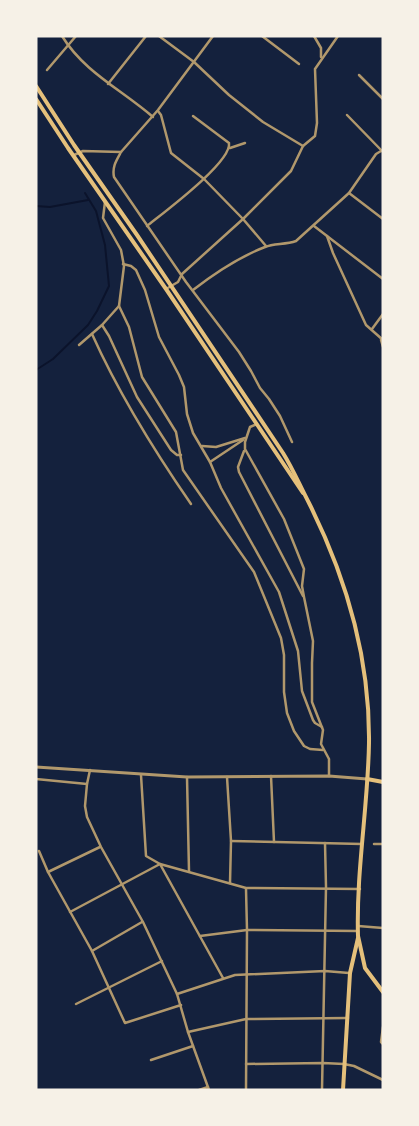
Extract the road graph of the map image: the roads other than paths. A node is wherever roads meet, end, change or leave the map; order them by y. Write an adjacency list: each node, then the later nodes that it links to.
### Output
1 (62, 36): 9 (street)
2 (76, 36): 9 (street)
3 (146, 36): 15 (street)
4 (159, 36): 11 (street)
5 (213, 36): 11 (street)
6 (262, 36): 12 (street)
7 (314, 36): 10 (street)
8 (338, 36): 10 (street)
9 (68, 47): 13 (street); 15 (street)
10 (321, 59): 24 (street)
11 (194, 62): 19 (street); 24 (street)
12 (299, 64)
13 (47, 70)
14 (359, 75): 18 (street)
15 (108, 84): 22 (street)
16 (36, 86): 26 (main road)
17 (36, 99): 29 (main road)
18 (383, 99)
19 (158, 110): 22 (street); 30 (street)
20 (347, 115): 28 (street)
21 (193, 116): 25 (street)
22 (153, 117): 27 (street)
23 (245, 143): 25 (street)
24 (303, 146): 33 (street)
25 (230, 148): 30 (street)
26 (79, 152): 27 (street); 29 (street); 44 (main road)
27 (121, 152): 35 (street)
28 (382, 152): 31 (street)
29 (73, 156): 32 (main road)
30 (204, 179): 33 (street); 35 (street)
31 (350, 193): 34 (street); 36 (street)
32 (105, 202): 39 (street); 45 (main road)
33 (243, 219): 38 (street); 40 (street)
34 (383, 219)
35 (147, 226): 40 (street)
36 (314, 226): 37 (street); 38 (street)
37 (327, 236): 41 (street); 50 (street)
38 (266, 246): 46 (street)
39 (124, 264): 47 (street); 60 (street)
40 (182, 274): 42 (street); 43 (street)
41 (383, 279)
42 (178, 282): 43 (street); 44 (street)
43 (186, 282): 46 (street)
44 (171, 286): 45 (street); 55 (main road)
45 (166, 289): 56 (main road)
46 (193, 290): 59 (street)
47 (119, 306): 49 (street); 62 (street)
48 (383, 314): 50 (street)
49 (102, 325): 51 (street); 62 (street)
50 (371, 329): 52 (street)
51 (92, 334): 53 (street); 65 (street)
52 (382, 339): 54 (street)
53 (79, 345)
54 (383, 347)
55 (221, 361): 56 (main road); 64 (main road)
56 (216, 364): 57 (main road)
57 (257, 424): 58 (street); 64 (main road)
58 (246, 438): 60 (street); 61 (street); 63 (street)
59 (292, 442)
60 (201, 445): 63 (street)
61 (245, 449): 66 (street); 66 (street)
62 (181, 456): 68 (street)
63 (210, 462): 67 (street)
64 (308, 501): 77 (main road)
65 (191, 504)
66 (304, 597): 67 (street)
67 (322, 727): 68 (street)
68 (323, 750): 74 (street)
69 (36, 767): 70 (street)
70 (90, 770): 71 (street); 79 (street)
71 (141, 775): 75 (street); 88 (street)
72 (226, 776): 73 (street); 75 (street); 80 (street)
73 (271, 776): 74 (street); 81 (street)
74 (329, 776): 77 (street)
75 (187, 777): 89 (street)
76 (36, 779): 79 (street)
77 (367, 779): 78 (main road); 83 (main road)
78 (383, 782)
79 (86, 784): 86 (street)
80 (231, 840): 81 (street); 91 (street)
81 (274, 842): 82 (street)
82 (325, 843): 83 (street); 93 (street)
83 (363, 844): 95 (main road)
84 (374, 844): 85 (street)
85 (383, 844)
86 (101, 847): 90 (street); 92 (street)
87 (39, 851): 90 (street)
88 (160, 864): 89 (street); 92 (street); 102 (street)
89 (189, 871): 91 (street)
90 (48, 872): 96 (street)
91 (230, 883): 94 (street)
92 (123, 884): 96 (street); 97 (street)
93 (326, 887): 94 (street); 95 (street); 100 (street)
94 (246, 888): 99 (street)
95 (360, 889): 101 (main road)
96 (70, 912): 103 (street)
97 (143, 922): 103 (street); 104 (street)
98 (383, 928): 101 (street)
99 (247, 930): 100 (street); 102 (street); 107 (street)
100 (325, 930): 101 (street); 105 (street)
101 (358, 931): 106 (main road); 110 (main road)
102 (200, 936): 108 (street)
103 (92, 951): 109 (street)
104 (162, 961): 109 (street); 111 (street)
105 (325, 971): 106 (street); 107 (street); 114 (street)
106 (350, 973): 115 (main road)
107 (246, 974): 108 (street); 116 (street)
108 (223, 978): 111 (street)
109 (108, 988): 112 (street); 113 (street)
110 (383, 992)
111 (177, 994): 113 (street)
112 (76, 1004)
113 (181, 1005): 118 (street)
114 (324, 1017): 115 (street); 116 (street); 122 (street)
115 (348, 1018): 124 (main road)
116 (246, 1019): 118 (street); 123 (street)
117 (383, 1027): 119 (street)
118 (188, 1032): 120 (street)
119 (383, 1044)
120 (193, 1046): 121 (street); 126 (street)
121 (151, 1060)
122 (323, 1062): 123 (street); 124 (street); 129 (street)
123 (246, 1064): 128 (street)
124 (344, 1064): 125 (street); 130 (main road)
125 (383, 1080)
126 (209, 1088): 127 (street)
127 (199, 1090)
128 (246, 1090)
129 (322, 1090)
130 (343, 1090)

